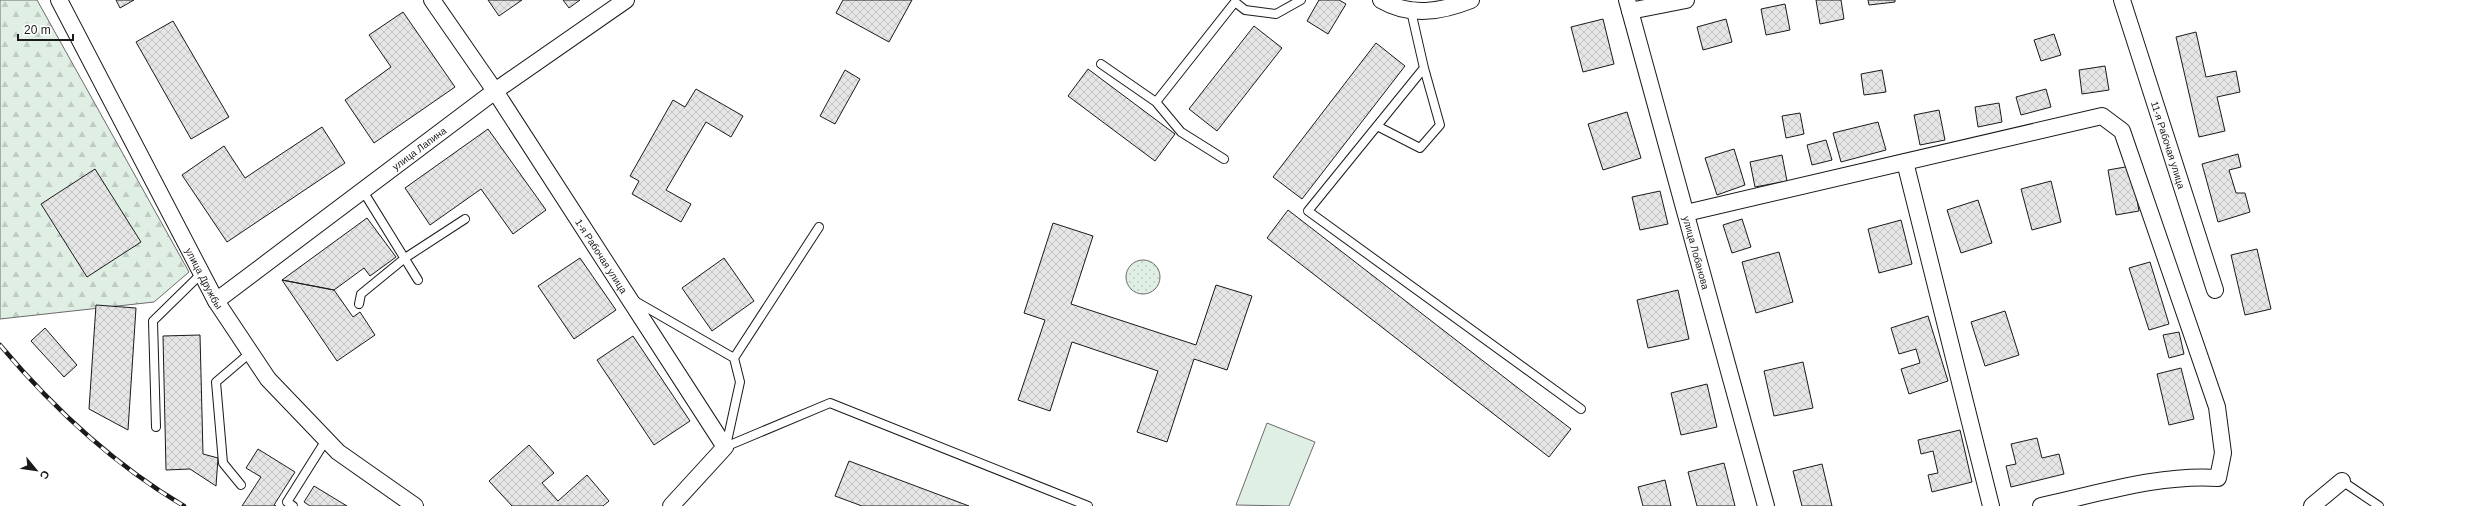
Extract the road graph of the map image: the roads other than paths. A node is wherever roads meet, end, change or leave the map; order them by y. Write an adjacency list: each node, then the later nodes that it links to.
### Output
1 (59, 0): 24 (street, улица Дружбы)
2 (432, 0): 14 (street, 1-я Рабочая улица)
3 (626, 0): 14 (street, улица Лапина)
4 (1301, 0): 9 (lane)
5 (1381, 0): 11 (street)
6 (1471, 0): 11 (street)
7 (1686, 0): 10 (street)
8 (2122, 0): 26 (street, 11-я Рабочая улица)
9 (1233, 1): 15 (lane)
10 (1628, 5): 20 (street, улица Лобанова)
11 (1411, 11): 13 (lane)
12 (1101, 64): 15 (lane)
13 (1424, 68): 16 (lane); 16 (lane)
14 (495, 91): 19 (street, улица Лапина); 27 (street, 1-я Рабочая улица)
15 (1156, 102): 17 (lane)
16 (1377, 126): 32 (lane)
17 (1224, 159)
18 (1905, 162): 20 (street); 43 (street); 44 (street)
19 (363, 191): 23 (lane); 28 (street, улица Лапина)
20 (1686, 213): 42 (street, улица Лобанова)
21 (465, 218): 23 (lane)
22 (819, 226): 31 (lane)
23 (405, 258): 25 (lane); 29 (lane)
24 (202, 273): 28 (street, улица Дружбы); 33 (lane)
25 (418, 280)
26 (2215, 290)
27 (626, 296): 31 (lane); 35 (street, 1-я Рабочая улица)
28 (216, 301): 30 (street, улица Дружбы)
29 (359, 304)
30 (250, 353): 34 (street, улица Дружбы); 37 (lane)
31 (734, 358): 35 (lane)
32 (1581, 409)
33 (156, 427)
34 (326, 440): 38 (lane); 39 (street, улица Дружбы)
35 (725, 446): 40 (street); 41 (lane)
36 (2342, 481): 45 (street); 46 (lane)
37 (241, 485)
38 (293, 506)
39 (415, 506)
40 (671, 506)
41 (1088, 506)
42 (1766, 506)
43 (1991, 506)
44 (2041, 506)
45 (2312, 506)
46 (2379, 506)

